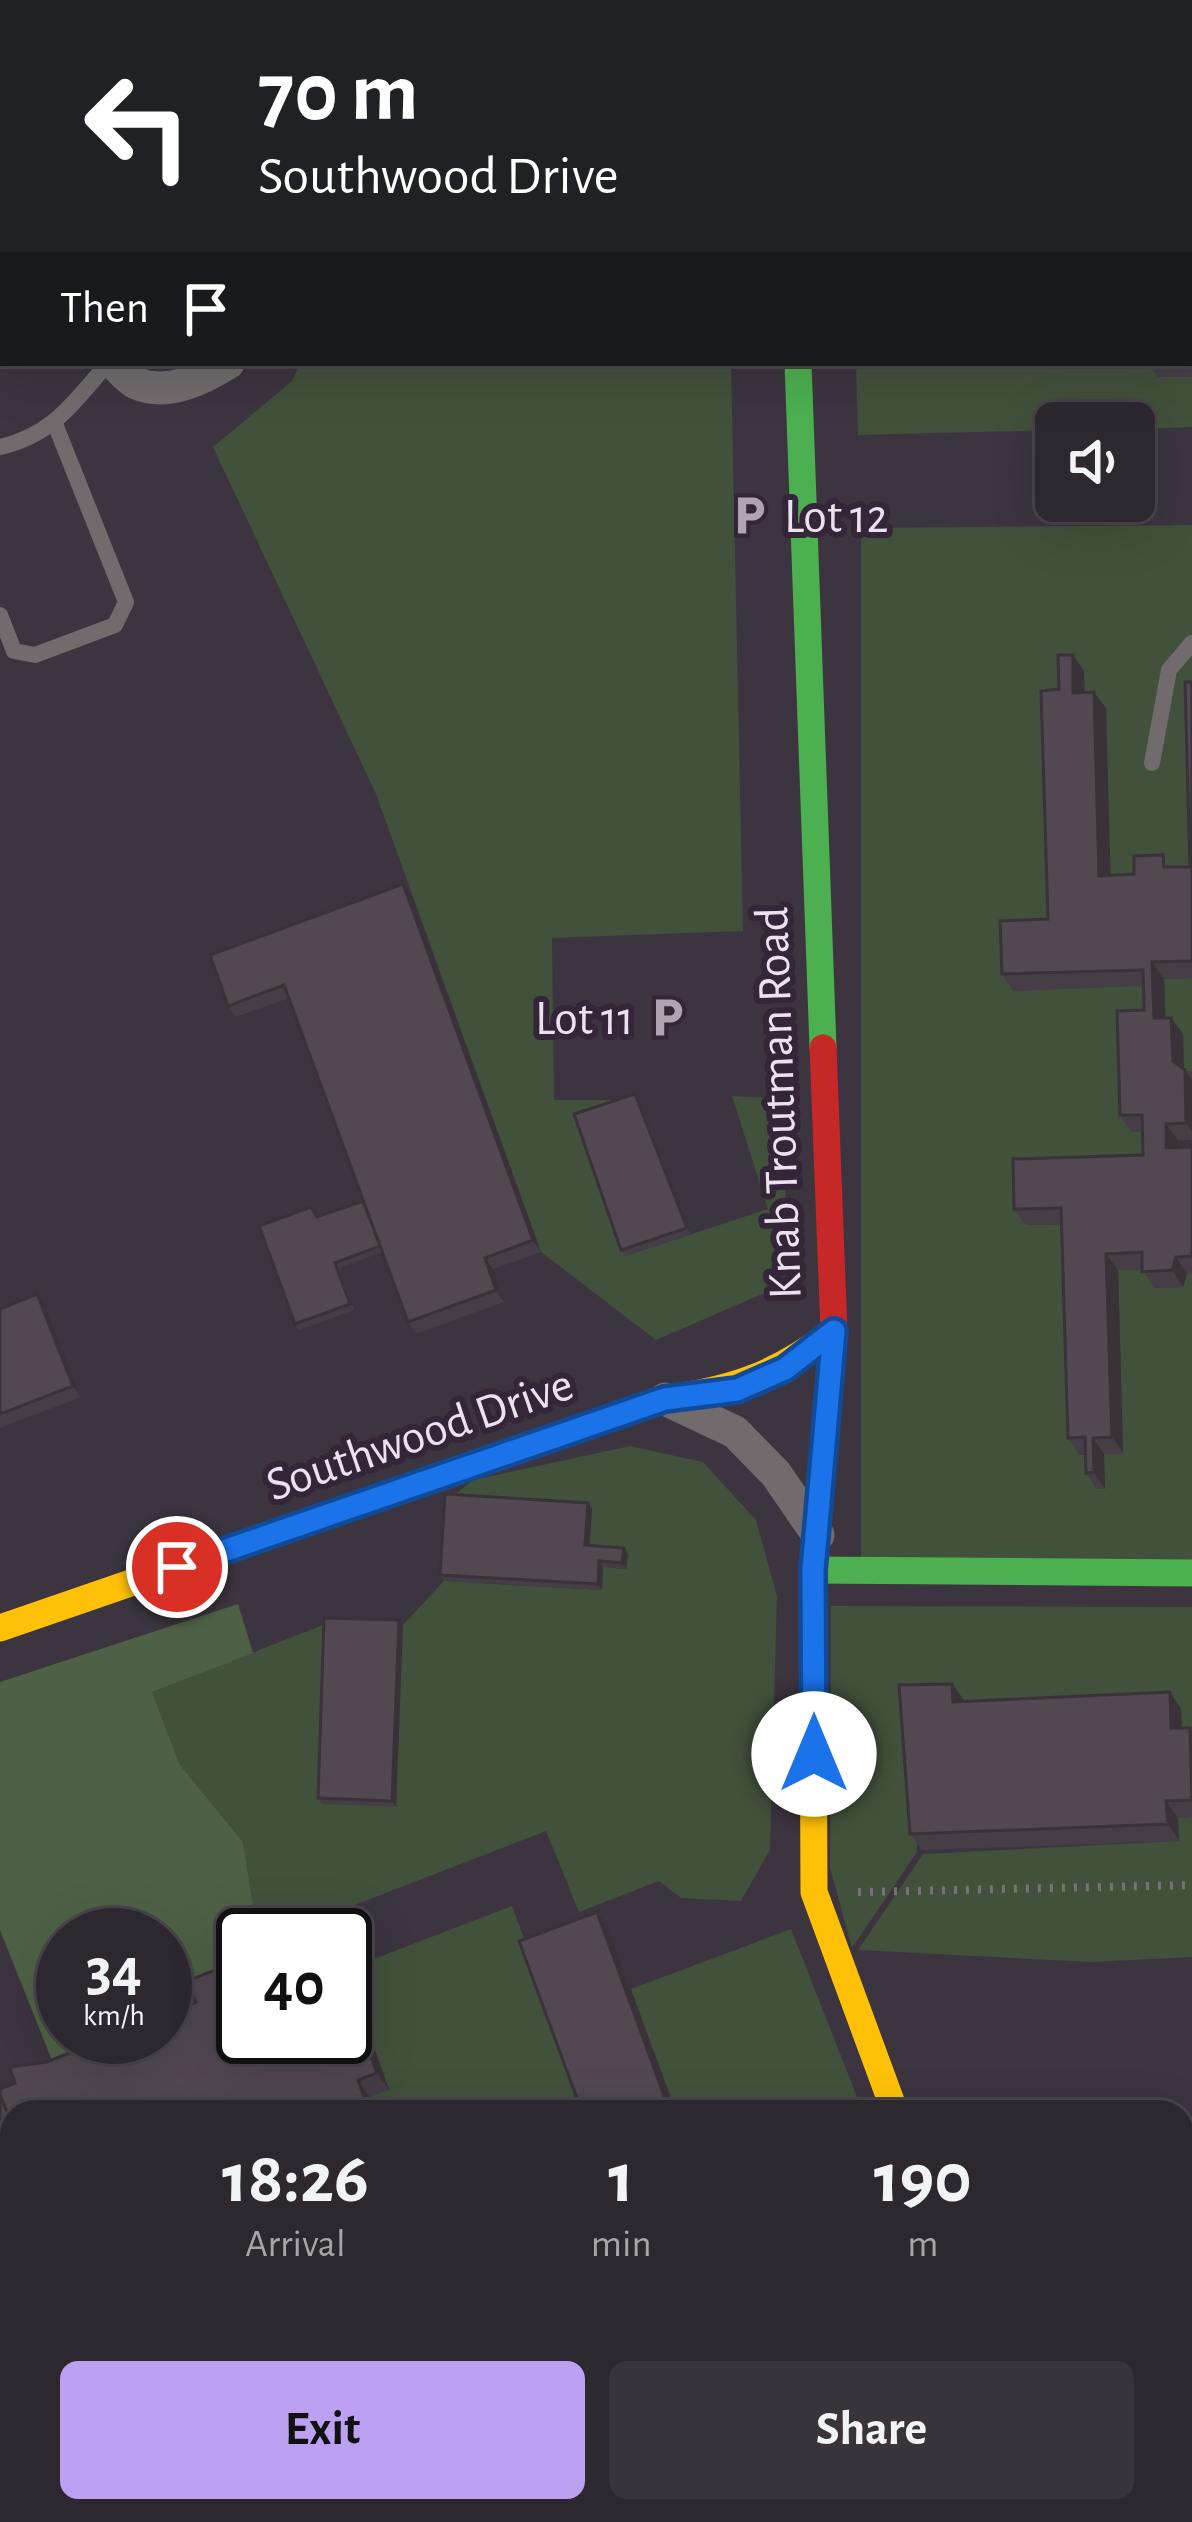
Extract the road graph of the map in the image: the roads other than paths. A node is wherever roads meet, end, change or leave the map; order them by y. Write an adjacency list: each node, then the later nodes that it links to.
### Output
1 (108, 366): 5 (lane)
2 (115, 366): 3 (street)
3 (223, 366)
4 (798, 366): 10 (street, Knab Troutman Road)
5 (55, 424): 6 (lane); 7 (lane)
6 (0, 447)
7 (0, 615)
8 (1192, 643): 9 (lane)
9 (1152, 763)
10 (834, 1331): 11 (street, Southwood Drive); 12 (street, Knab Troutman Road)
11 (665, 1399): 12 (street); 15 (street, Southwood Drive)
12 (818, 1535): 13 (street, Knab Troutman Road)
13 (813, 1570): 14 (street); 16 (street, Knab Troutman Road)
14 (1192, 1573)
15 (0, 1628)
16 (892, 2100)

